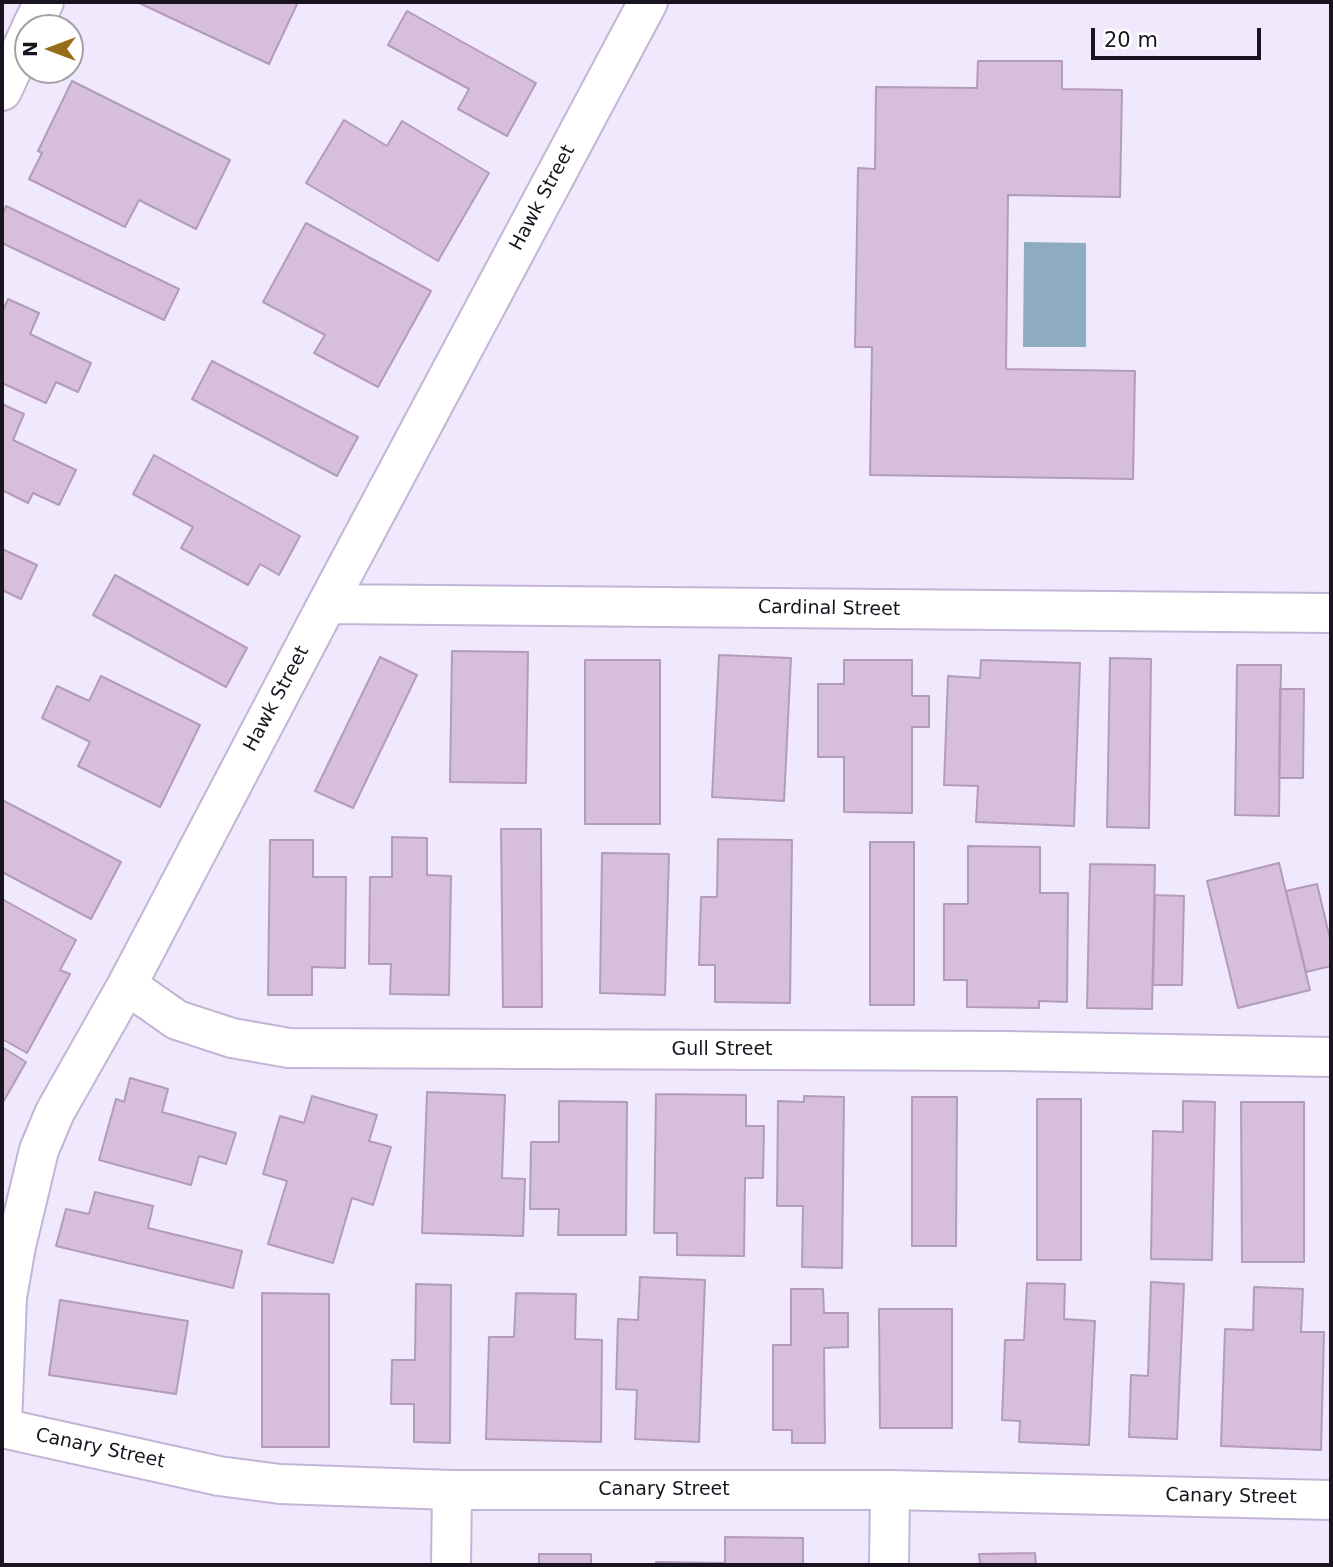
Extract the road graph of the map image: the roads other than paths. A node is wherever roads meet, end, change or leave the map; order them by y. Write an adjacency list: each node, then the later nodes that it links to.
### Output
1 (648, 2): 4 (street, Hawk Street)
2 (14, 65): 3 (street)
3 (2, 91)
4 (327, 604): 5 (street, Cardinal Street); 6 (street, Hawk Street)
5 (1331, 614)
6 (127, 985): 7 (street, Gull Street); 8 (street, Hawk Street)
7 (1331, 1057)
8 (2, 1426): 9 (street, Canary Street)
9 (452, 1490): 10 (street, Canary Street); 12 (street)
10 (890, 1490): 11 (street, Canary Street); 13 (street)
11 (1331, 1500)
12 (451, 1565)
13 (889, 1565)

